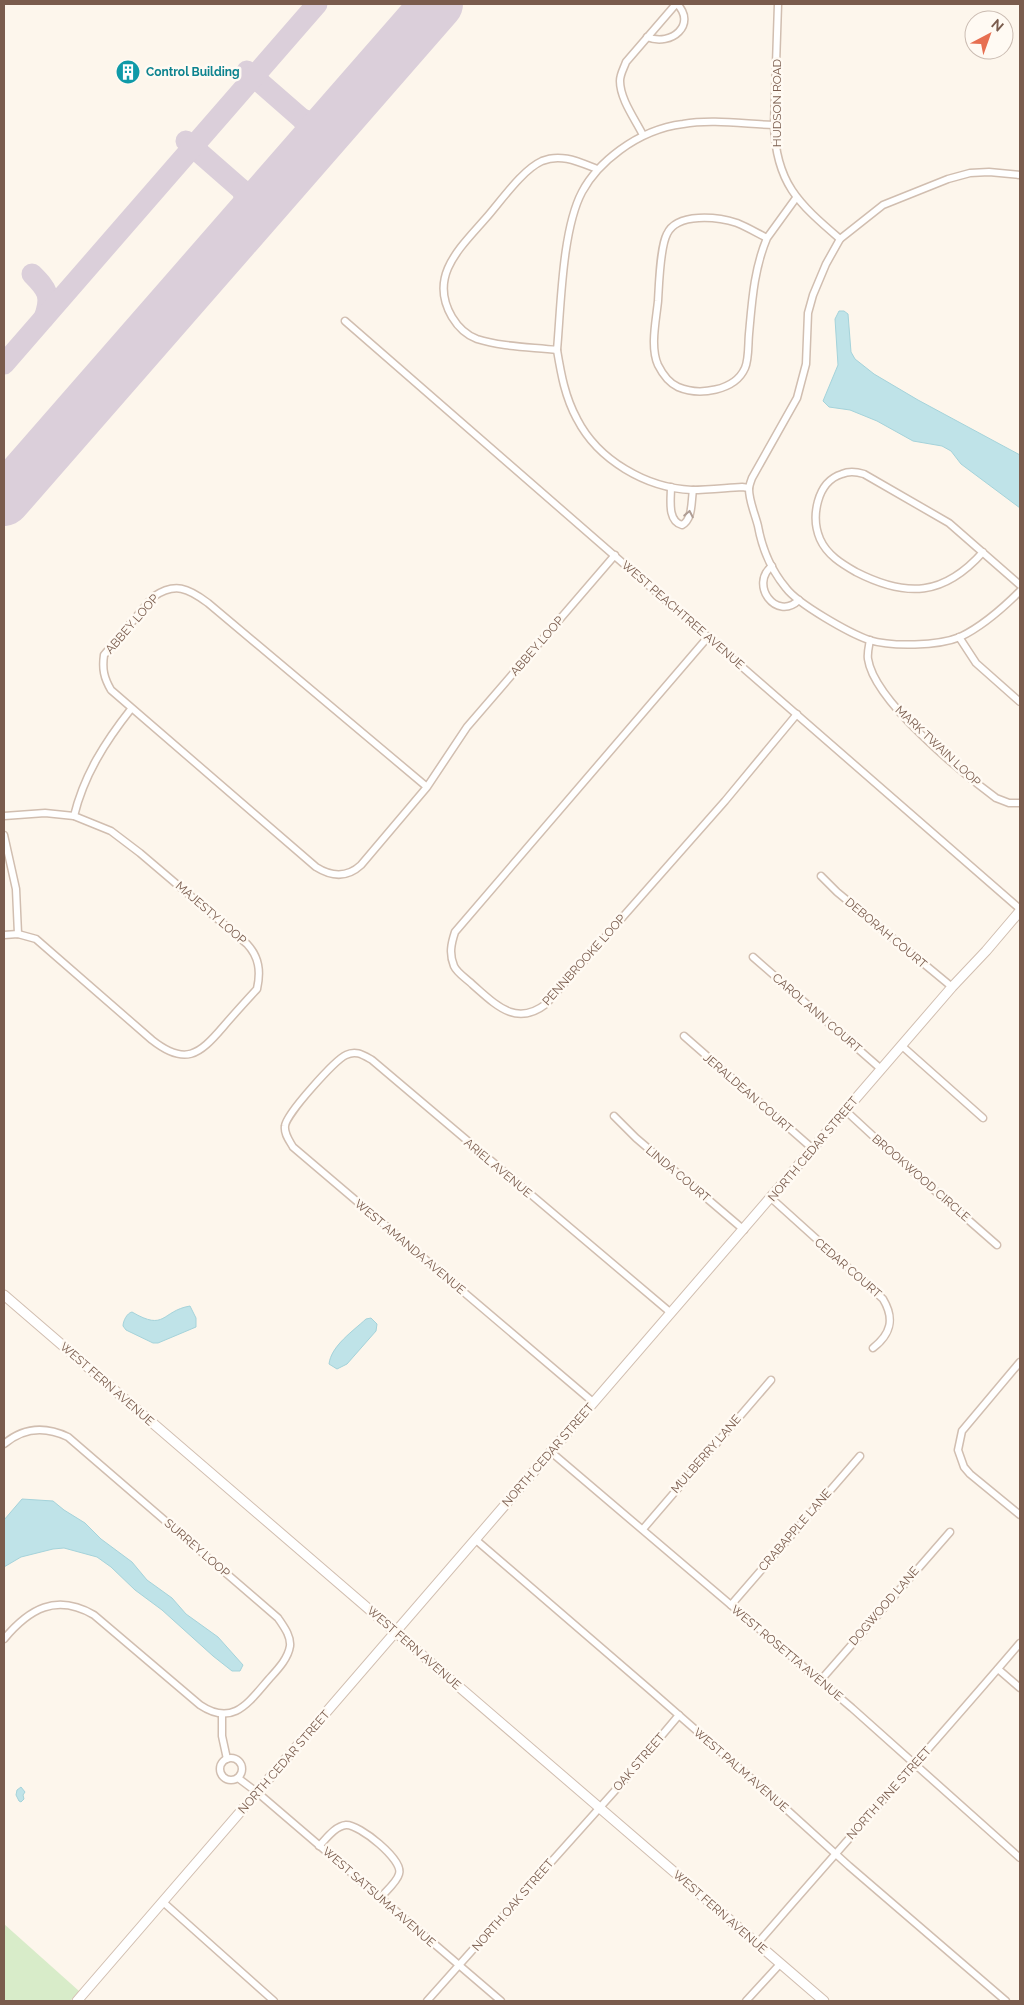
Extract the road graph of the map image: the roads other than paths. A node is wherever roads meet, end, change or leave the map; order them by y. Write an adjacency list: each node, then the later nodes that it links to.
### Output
1 (677, 4): 3 (street); 3 (street)
2 (778, 4): 4 (street, HUDSON ROAD)
3 (647, 38): 5 (street)
4 (774, 125): 5 (street); 8 (street, HUDSON ROAD)
5 (643, 135): 6 (street)
6 (597, 169): 12 (street); 12 (street)
7 (1020, 175): 10 (street)
8 (796, 198): 9 (street); 10 (street, HUDSON ROAD)
9 (767, 238): 9 (street)
10 (840, 239): 14 (street)
11 (345, 320): 17 (street, WEST PEACHTREE AVENUE)
12 (557, 350): 13 (street)
13 (671, 487): 15 (street); 15 (street, one-way to 15)
14 (749, 488): 15 (street); 18 (street)
15 (693, 490)
16 (983, 552): 16 (street); 19 (street)
17 (615, 556): 22 (street, WEST PEACHTREE AVENUE); 28 (street, ABBEY LOOP)
18 (772, 566): 21 (street); 21 (street)
19 (1020, 585)
20 (1020, 592): 23 (street)
21 (799, 600): 24 (street)
22 (708, 637): 27 (street, WEST PEACHTREE AVENUE); 27 (street, PENNBROOKE LOOP)
23 (959, 637): 24 (street); 25 (street)
24 (870, 640): 29 (street, MARK TWAIN LOOP)
25 (1020, 702)
26 (131, 709): 28 (street, ABBEY LOOP); 28 (street, ABBEY LOOP); 31 (street)
27 (797, 714): 34 (street, WEST PEACHTREE AVENUE)
28 (427, 787)
29 (1020, 803)
30 (4, 816): 31 (street, MAJESTY LOOP)
31 (74, 816): 35 (street, MAJESTY LOOP)
32 (4, 835): 35 (street)
33 (821, 876): 38 (street, DEBORAH COURT)
34 (1020, 910): 38 (street, NORTH CEDAR STREET)
35 (18, 934): 36 (street, MAJESTY LOOP)
36 (4, 935)
37 (753, 957): 41 (street, CAROL ANN COURT)
38 (952, 987): 40 (street, NORTH CEDAR STREET)
39 (684, 1036): 46 (street, JERALDEAN COURT)
40 (902, 1046): 41 (street, NORTH CEDAR STREET); 45 (street)
41 (881, 1069): 43 (street, NORTH CEDAR STREET)
42 (322, 1077): 51 (street, ARIEL AVENUE); 55 (street, WEST AMANDA AVENUE)
43 (846, 1111): 46 (street, NORTH CEDAR STREET); 49 (street, BROOKWOOD CIRCLE)
44 (614, 1116): 48 (street, LINDA COURT)
45 (983, 1118)
46 (813, 1149): 47 (street, NORTH CEDAR STREET)
47 (771, 1198): 48 (street, NORTH CEDAR STREET); 52 (street, CEDAR COURT)
48 (744, 1230): 51 (street, NORTH CEDAR STREET)
49 (997, 1245)
50 (4, 1295): 64 (street, WEST FERN AVENUE)
51 (671, 1313): 55 (street, NORTH CEDAR STREET)
52 (873, 1348)
53 (1020, 1362): 59 (street)
54 (770, 1380): 60 (street, MULBERRY LANE)
55 (593, 1402): 57 (street, NORTH CEDAR STREET)
56 (4, 1444): 70 (street, SURREY LOOP)
57 (551, 1452): 60 (street, WEST ROSETTA AVENUE); 62 (street, NORTH CEDAR STREET)
58 (860, 1456): 63 (street, CRABAPPLE LANE)
59 (1020, 1515)
60 (642, 1529): 63 (street, WEST ROSETTA AVENUE)
61 (950, 1532): 68 (street, DOGWOOD LANE)
62 (476, 1540): 64 (street, NORTH CEDAR STREET); 71 (street, WEST PALM AVENUE)
63 (731, 1605): 68 (street, WEST ROSETTA AVENUE)
64 (396, 1633): 75 (street, NORTH CEDAR STREET); 76 (street, WEST FERN AVENUE)
65 (4, 1639): 70 (street)
66 (1020, 1643): 67 (street, NORTH PINE STREET)
67 (998, 1669): 69 (street); 73 (street, NORTH PINE STREET)
68 (820, 1681): 73 (street, WEST ROSETTA AVENUE)
69 (1020, 1688)
70 (222, 1715): 72 (street)
71 (679, 1715): 76 (street, OAK STREET); 78 (street, WEST PALM AVENUE)
72 (227, 1758): 74 (street); 74 (street)
73 (916, 1765): 78 (street, NORTH PINE STREET); 79 (street, WEST ROSETTA AVENUE)
74 (238, 1778): 75 (street)
75 (258, 1793): 77 (street, WEST SATSUMA AVENUE); 81 (street, NORTH CEDAR STREET)
76 (599, 1808): 82 (street, WEST FERN AVENUE); 84 (street, NORTH OAK STREET)
77 (319, 1846): 80 (street, WEST SATSUMA AVENUE); 80 (street)
78 (836, 1853): 82 (street, NORTH PINE STREET); 91 (street, WEST PALM AVENUE)
79 (1020, 1858)
80 (380, 1898): 84 (street, WEST SATSUMA AVENUE)
81 (163, 1902): 85 (street, NORTH CEDAR STREET); 86 (street)
82 (757, 1944): 83 (street, WEST FERN AVENUE)
83 (780, 1964): 89 (street); 90 (street, WEST FERN AVENUE)
84 (459, 1966): 87 (street, NORTH OAK STREET); 88 (street, WEST SATSUMA AVENUE)
85 (77, 2001)
86 (274, 2001)
87 (427, 2001)
88 (501, 2001)
89 (746, 2001)
90 (824, 2001)
91 (1006, 2001)

